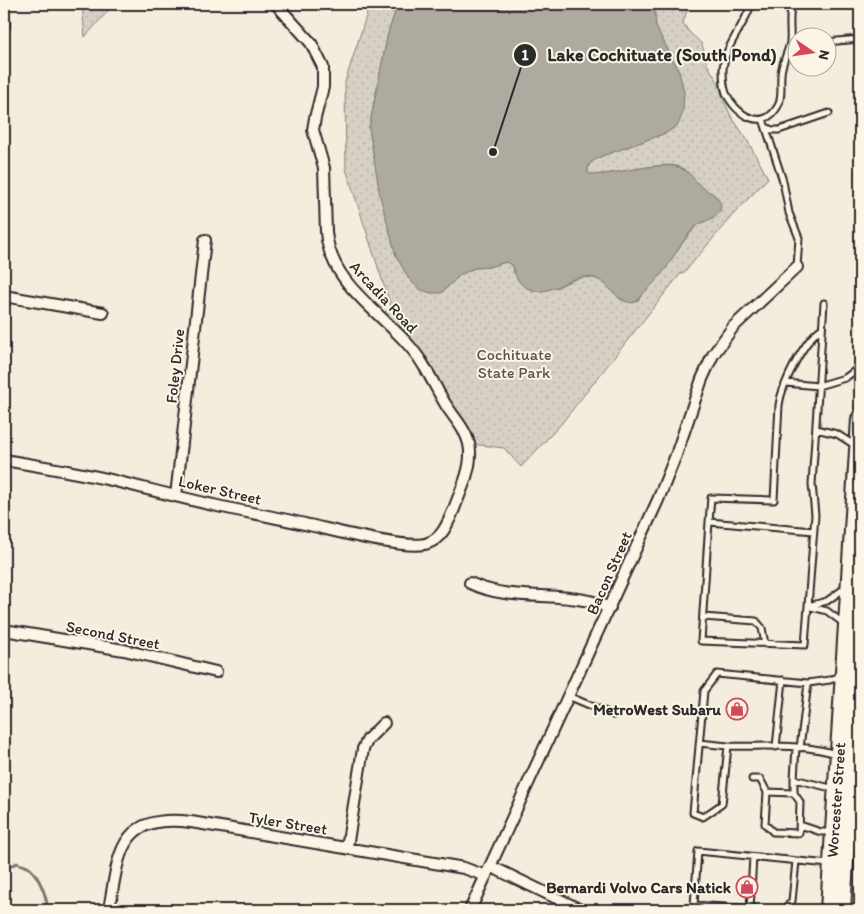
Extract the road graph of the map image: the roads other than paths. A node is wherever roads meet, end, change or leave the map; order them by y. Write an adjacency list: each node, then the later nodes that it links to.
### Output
1 (276, 4): 27 (street, Arcadia Road)
2 (792, 4): 4 (lane)
3 (749, 10): 9 (lane)
4 (790, 28)
5 (860, 39): 6 (lane)
6 (836, 41)
7 (786, 56): 9 (lane)
8 (829, 114): 10 (lane)
9 (764, 119): 10 (lane)
10 (768, 128): 12 (lane)
11 (205, 240): 24 (street, Foley Drive)
12 (797, 267): 31 (street, Bacon Street)
13 (4, 296): 15 (street)
14 (824, 303): 16 (lane)
15 (103, 313)
16 (822, 328): 18 (lane); 19 (lane)
17 (860, 367): 19 (lane)
18 (786, 383): 19 (lane); 25 (lane)
19 (818, 386): 21 (lane)
20 (860, 419): 22 (highway, Worcester Street)
21 (816, 429): 22 (lane); 26 (lane)
22 (858, 448): 28 (highway, Worcester Street)
23 (4, 460): 24 (street, Loker Street)
24 (176, 496): 27 (street, Loker Street)
25 (710, 522): 26 (lane); 32 (lane)
26 (814, 531): 30 (lane)
27 (430, 543)
28 (850, 582): 30 (lane); 33 (highway, Worcester Street)
29 (470, 583): 31 (street)
30 (808, 606): 33 (lane); 35 (lane)
31 (610, 608): 40 (street, Bacon Street)
32 (704, 617): 35 (lane); 35 (lane)
33 (854, 625): 36 (highway, Worcester Street)
34 (4, 630): 37 (street, Second Street)
35 (765, 644)
36 (854, 671): 39 (lane); 41 (highway, Worcester Street); 48 (highway, Worcester Street)
37 (216, 672)
38 (783, 680): 39 (lane); 44 (lane); 46 (lane)
39 (808, 683): 47 (lane)
40 (568, 696): 42 (lane); 60 (street, Bacon Street)
41 (858, 701): 70 (highway, Worcester Street)
42 (613, 715)
43 (384, 723): 56 (street)
44 (699, 743): 45 (lane); 45 (lane)
45 (728, 746): 46 (lane)
46 (776, 747): 47 (lane)
47 (798, 748): 48 (lane); 50 (lane)
48 (839, 755): 51 (highway, Worcester Street)
49 (752, 779): 52 (lane)
50 (794, 780): 51 (lane); 53 (lane)
51 (837, 789): 55 (highway, Worcester Street)
52 (767, 792): 53 (lane); 54 (lane)
53 (794, 793): 54 (lane)
54 (800, 825): 55 (lane)
55 (834, 832): 59 (highway, Worcester Street)
56 (347, 848): 61 (street, Tyler Street); 63 (street, Tyler Street)
57 (753, 857): 58 (lane); 62 (lane); 62 (lane)
58 (796, 861): 59 (lane); 67 (lane)
59 (832, 865): 68 (highway); 69 (highway, Worcester Street)
60 (490, 866): 61 (street, Bacon Street); 65 (street)
61 (486, 876): 64 (street, Bacon Street)
62 (750, 909): 66 (lane)
63 (110, 910)
64 (470, 910)
65 (581, 910)
66 (769, 910)
67 (783, 910)
68 (820, 910)
69 (829, 910)
70 (842, 910)

